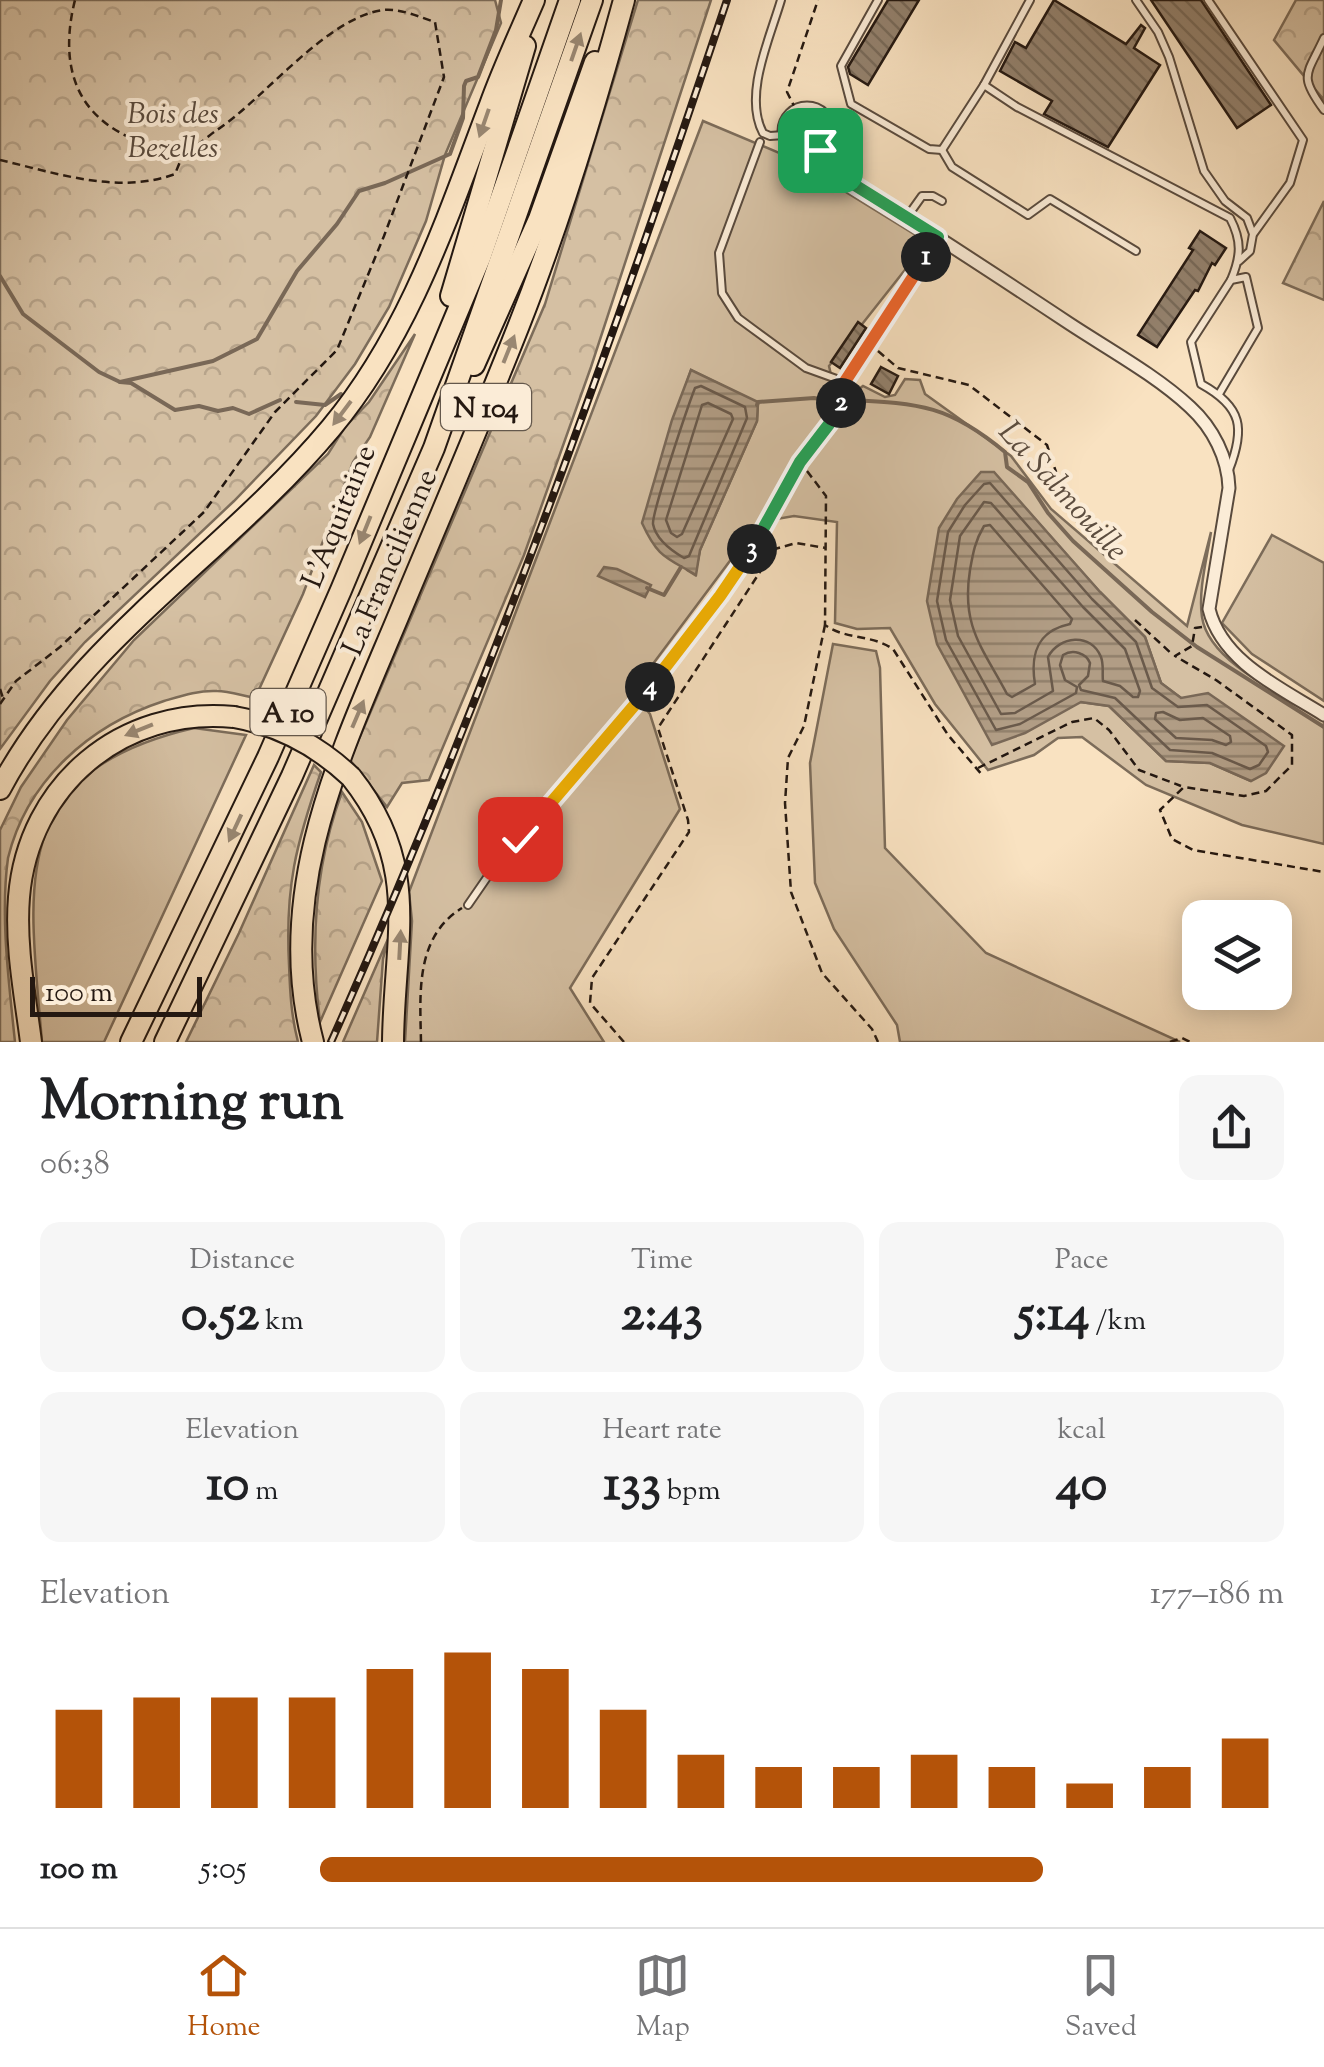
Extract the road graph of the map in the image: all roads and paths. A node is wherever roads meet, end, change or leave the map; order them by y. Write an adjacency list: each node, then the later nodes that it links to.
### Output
1 (76, 0): 20 (path)
2 (535, 0): 30 (highway); 49 (highway, one-way to 49)
3 (570, 0): 30 (highway, L'Aquitaine / A 10)
4 (592, 0): 33 (highway, L'Aquitaine / A 10, one-way to 4)
5 (622, 0): 33 (highway); 55 (highway, La Francilienne / N 104, one-way to 5)
6 (781, 0): 16 (lane)
7 (818, 0): 14 (path)
8 (878, 0): 19 (lane)
9 (1030, 0): 13 (lane)
10 (1136, 0): 24 (lane)
11 (1208, 0): 24 (lane)
12 (1324, 38): 15 (lane)
13 (984, 85): 19 (lane); 27 (lane)
14 (796, 110): 16 (street); 18 (street)
15 (1324, 110)
16 (784, 135): 18 (street)
17 (760, 142): 31 (lane)
18 (820, 150): 23 (street)
19 (942, 150): 26 (lane)
20 (184, 152): 21 (path); 43 (path)
21 (0, 160)
22 (942, 202): 23 (lane)
23 (907, 217): 25 (street)
24 (1253, 234): 27 (lane)
25 (938, 237): 29 (lane); 35 (street)
26 (1136, 251)
27 (1238, 262): 28 (lane)
28 (1231, 280): 32 (lane); 32 (lane)
29 (870, 344): 31 (lane); 36 (path)
30 (428, 376): 53 (highway, L'Aquitaine / A 10, one-way to 53)
31 (844, 383): 34 (lane)
32 (1219, 394): 35 (lane)
33 (434, 448): 54 (highway, L'Aquitaine / A 10)
34 (800, 462): 37 (path); 51 (lane)
35 (1228, 471): 39 (street)
36 (1080, 528)
37 (826, 548): 40 (path); 58 (path)
38 (1135, 620): 41 (path)
39 (1213, 624): 41 (path); 45 (street)
40 (825, 625): 46 (path); 59 (path)
41 (1174, 656): 48 (path)
42 (0, 688): 43 (path)
43 (4, 699): 44 (path)
44 (0, 704)
45 (1324, 716)
46 (976, 769): 47 (path); 48 (path)
47 (983, 776)
48 (1184, 787): 50 (path)
49 (0, 788)
50 (1324, 872)
51 (468, 905): 57 (path)
52 (31, 1042): 56 (highway, one-way to 52, bridge)
53 (131, 1042)
54 (165, 1042)
55 (313, 1042)
56 (393, 1042)
57 (421, 1042)
58 (624, 1042)
59 (878, 1042)
60 (1170, 1042): 61 (path)
61 (1190, 1042)

